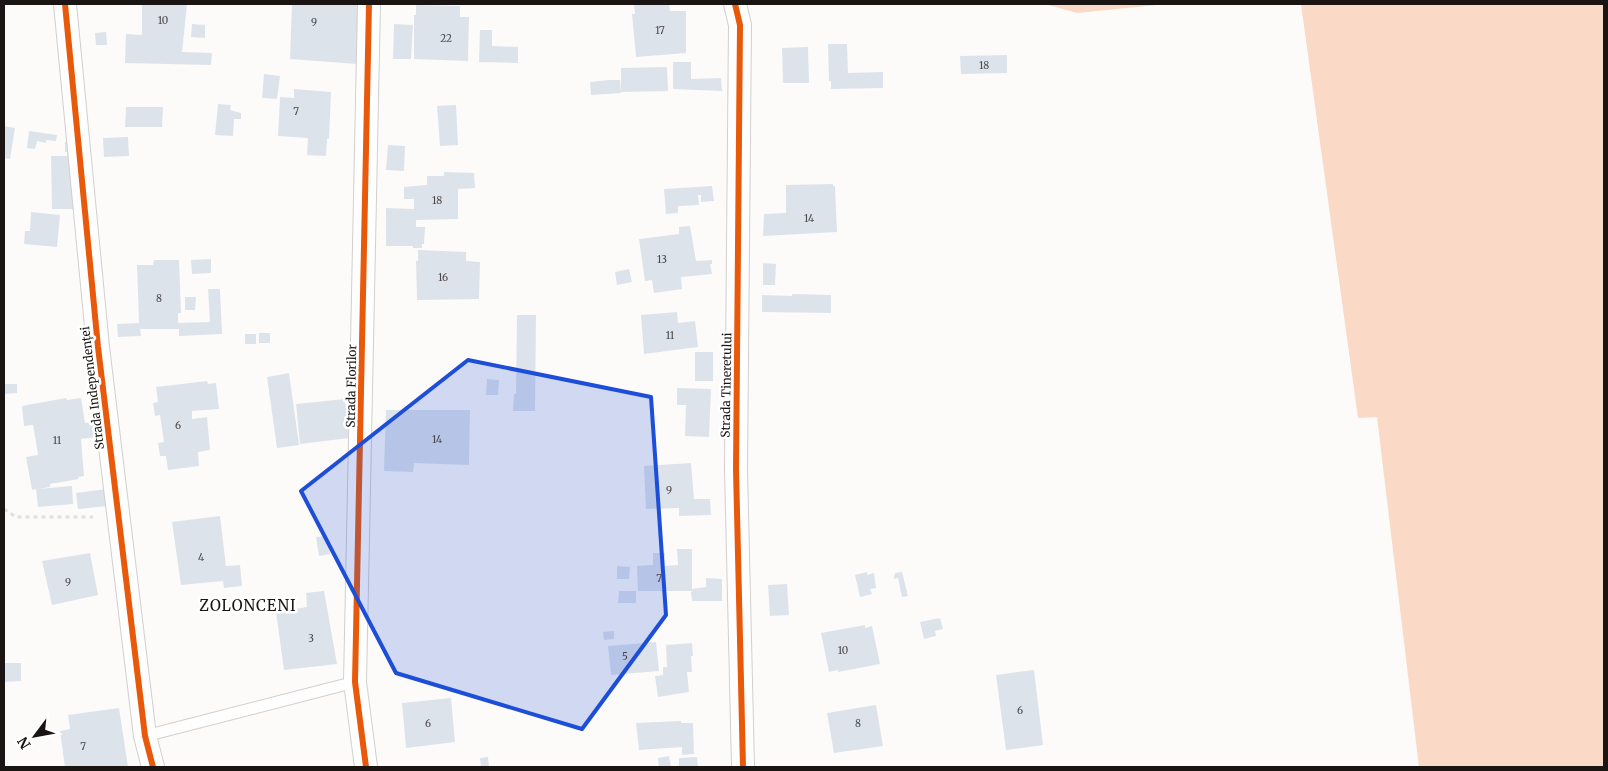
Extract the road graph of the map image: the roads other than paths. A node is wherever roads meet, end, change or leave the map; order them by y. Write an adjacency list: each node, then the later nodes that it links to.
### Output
1 (65, 4): 5 (street, Strada Independenței)
2 (369, 4): 4 (street, Strada Florilor)
3 (735, 4): 8 (street, Strada Tineretului)
4 (355, 682): 5 (lane); 7 (street, Strada Florilor)
5 (145, 736): 6 (street, Strada Independenței)
6 (153, 767)
7 (366, 767)
8 (743, 767)

